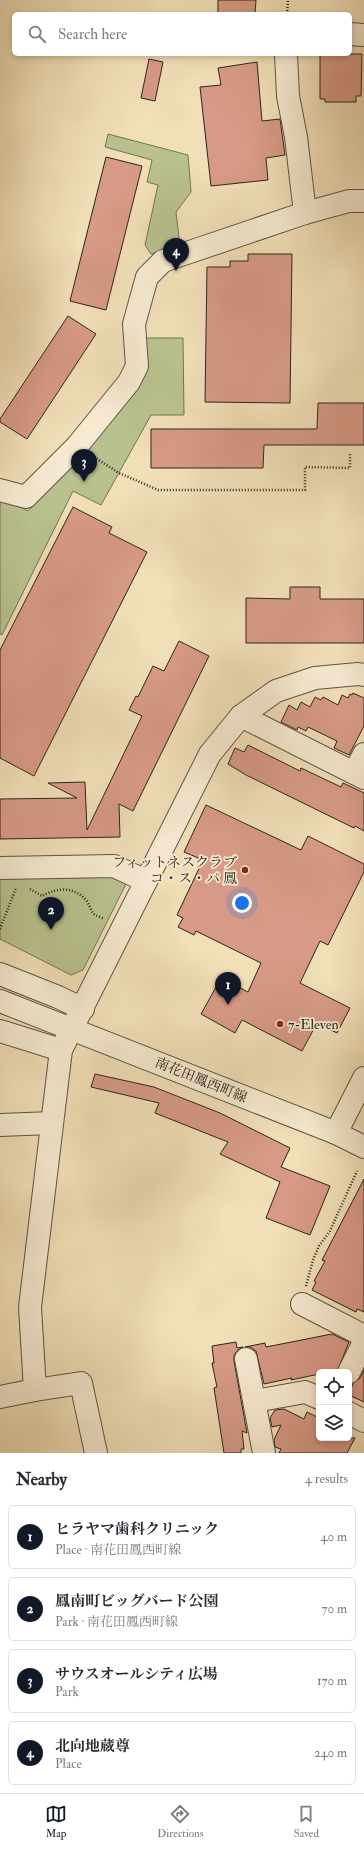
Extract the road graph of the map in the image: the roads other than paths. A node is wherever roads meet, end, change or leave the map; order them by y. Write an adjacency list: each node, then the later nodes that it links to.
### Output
1 (352, 34): 2 (street)
2 (364, 35)
3 (286, 56): 5 (street)
4 (364, 201): 5 (street)
5 (305, 213): 6 (street)
6 (0, 490)
7 (364, 675): 8 (street)
8 (240, 716): 10 (street); 12 (street)
9 (364, 754): 10 (street)
10 (359, 776)
11 (0, 868): 12 (street)
12 (146, 881): 15 (street)
13 (0, 974): 15 (street)
14 (0, 1001): 16 (street, 南花田鳳西町線)
15 (82, 1009): 16 (street)
16 (72, 1028): 18 (street); 22 (street, 南花田鳳西町線)
17 (0, 1031): 18 (street)
18 (61, 1050): 20 (street)
19 (364, 1078): 22 (street)
20 (52, 1123): 21 (street); 29 (street)
21 (0, 1125)
22 (336, 1133): 23 (street, 南花田鳳西町線)
23 (364, 1147)
24 (302, 1304): 25 (street)
25 (364, 1336)
26 (364, 1342): 28 (street)
27 (246, 1359): 32 (street)
28 (350, 1369)
29 (35, 1390): 30 (street); 35 (street)
30 (0, 1397)
31 (316, 1397): 32 (street)
32 (255, 1401): 36 (street)
33 (352, 1415): 34 (street)
34 (364, 1421)
35 (96, 1453)
36 (264, 1453)

